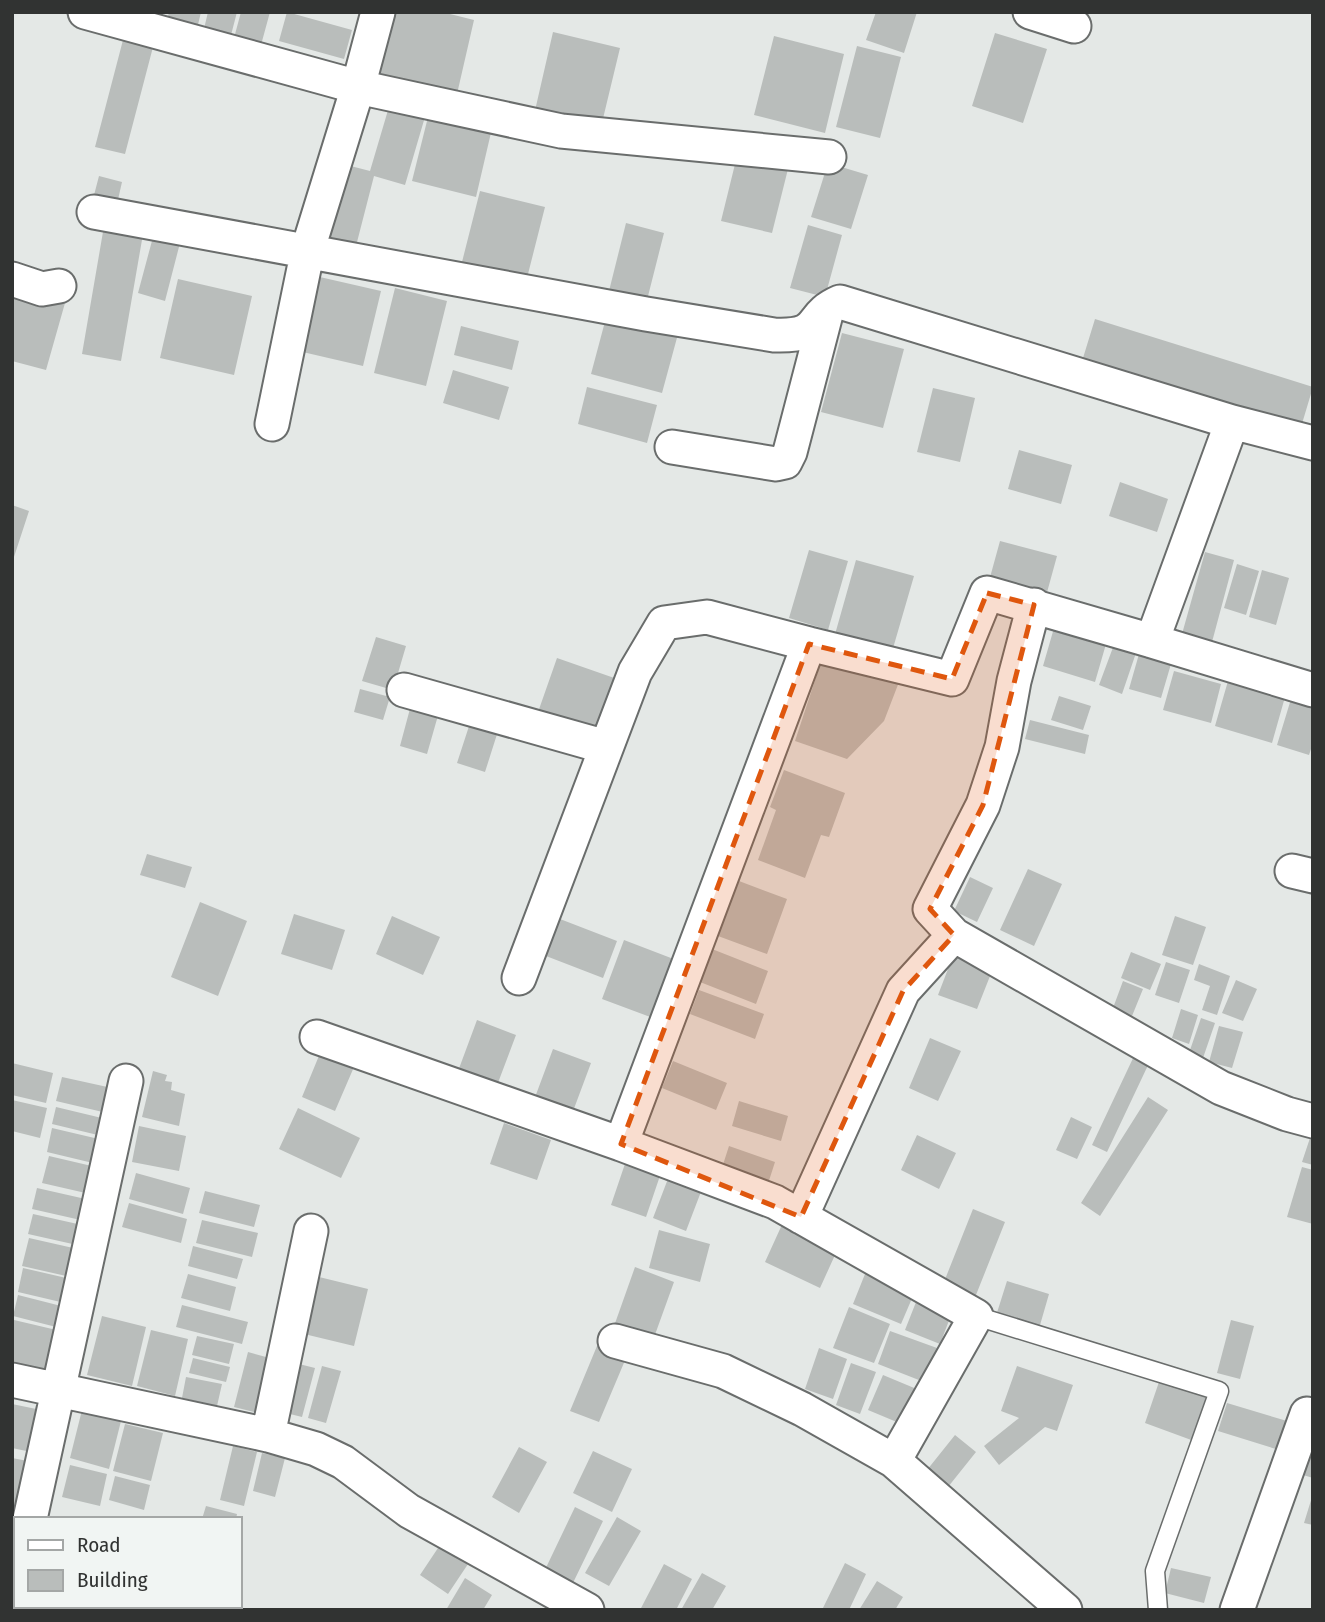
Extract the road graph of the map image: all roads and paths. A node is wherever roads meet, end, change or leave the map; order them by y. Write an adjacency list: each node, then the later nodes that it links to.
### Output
1 (85, 12): 5 (street)
2 (378, 12): 5 (street)
3 (1030, 12): 4 (street)
4 (1074, 26)
5 (358, 87): 6 (street); 8 (street)
6 (829, 157)
7 (94, 212): 8 (street)
8 (308, 249): 11 (street); 13 (street)
9 (12, 279): 10 (street)
10 (59, 286)
11 (828, 307): 12 (street); 15 (street)
12 (1233, 422): 14 (street); 17 (street)
13 (272, 424)
14 (1313, 443)
15 (673, 447)
16 (1034, 605): 17 (street); 18 (street); 22 (street)
17 (1152, 640): 20 (street)
18 (808, 644): 21 (street); 27 (street)
19 (404, 690): 21 (street)
20 (1313, 690)
21 (606, 747): 23 (street)
22 (954, 935): 26 (street); 28 (street)
23 (519, 978)
24 (317, 1037): 27 (street)
25 (126, 1081): 33 (street)
26 (1313, 1121)
27 (621, 1143): 28 (street)
28 (801, 1217): 30 (street)
29 (312, 1231): 35 (street)
30 (976, 1316): 36 (street); 40 (lane)
31 (615, 1341): 36 (street)
32 (12, 1380): 33 (street)
33 (58, 1390): 35 (street); 37 (street)
34 (1313, 1416): 41 (street)
35 (268, 1435): 38 (street)
36 (894, 1461): 39 (street)
37 (30, 1517)
38 (587, 1610)
39 (1065, 1610)
40 (1158, 1610)
41 (1237, 1610)

